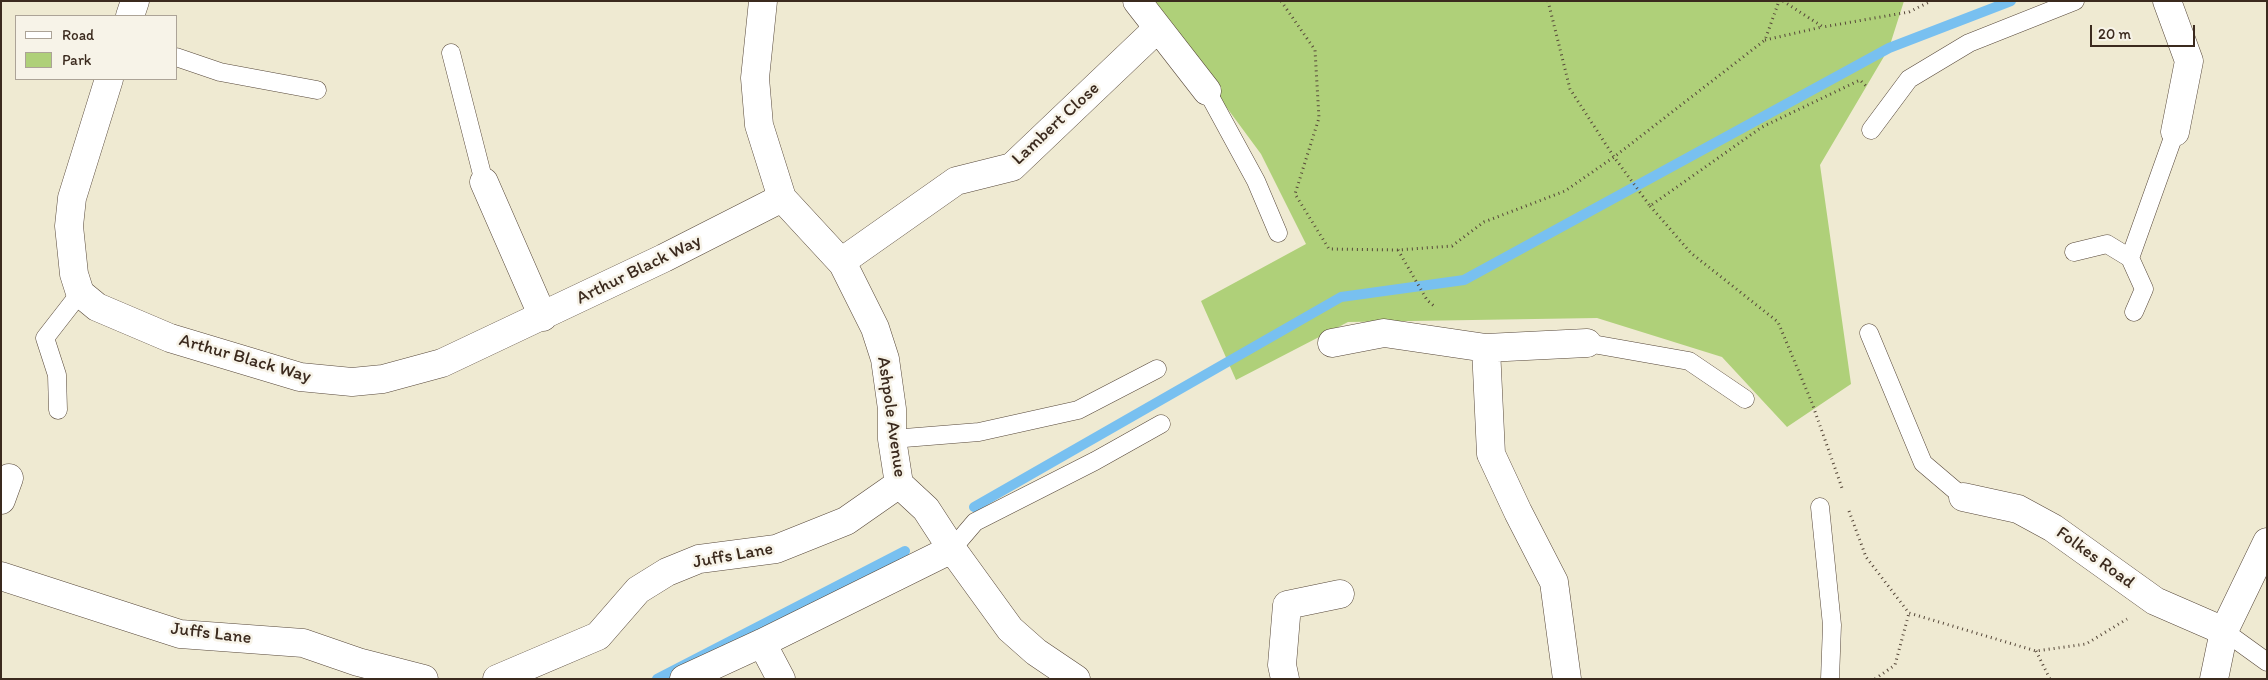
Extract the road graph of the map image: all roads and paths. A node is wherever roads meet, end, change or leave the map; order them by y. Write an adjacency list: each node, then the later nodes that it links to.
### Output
1 (135, 1): 10 (street)
2 (763, 1): 24 (street, Ashpole Avenue)
3 (1137, 1): 12 (street)
4 (1280, 1): 27 (path)
5 (1548, 1): 22 (path)
6 (1781, 1): 11 (path); 13 (path)
7 (1931, 1): 11 (path)
8 (2075, 1): 16 (lane)
9 (2167, 1): 21 (street)
10 (130, 15)
11 (1823, 27): 13 (path)
12 (1158, 28): 19 (street); 30 (street, Lambert Close)
13 (1765, 40): 22 (path)
14 (451, 53): 23 (lane)
15 (178, 58): 18 (lane)
16 (1909, 78): 20 (lane); 25 (path)
17 (109, 80): 31 (street)
18 (317, 90)
19 (1207, 91): 26 (lane)
20 (1871, 130)
21 (2175, 132): 29 (lane)
22 (1614, 156): 25 (path); 27 (path)
23 (484, 182): 34 (street)
24 (782, 198): 30 (street, Ashpole Avenue); 34 (street, Arthur Black Way)
25 (1650, 206): 45 (path)
26 (1278, 233)
27 (1398, 250): 32 (path)
28 (2074, 252): 29 (lane)
29 (2130, 258): 33 (lane)
30 (841, 262): 43 (street, Ashpole Avenue)
31 (80, 292): 34 (street, Arthur Black Way); 41 (lane)
32 (1427, 300)
33 (2134, 312)
34 (543, 317)
35 (1869, 333): 46 (lane)
36 (1332, 343): 38 (street)
37 (1587, 343): 38 (street); 40 (lane)
38 (1486, 348): 65 (street)
39 (1157, 369): 43 (lane)
40 (1745, 399)
41 (58, 410)
42 (1161, 424): 50 (lane)
43 (892, 439): 44 (street, Ashpole Avenue)
44 (899, 484): 50 (street, Ashpole Avenue); 60 (street, Juffs Lane)
45 (1843, 494)
46 (1962, 497): 53 (street, Folkes Road)
47 (1847, 503): 54 (path)
48 (1820, 507): 66 (lane)
49 (2267, 542): 55 (street)
50 (952, 549): 56 (street); 63 (street, Ashpole Avenue)
51 (1, 576): 59 (street, Juffs Lane)
52 (1340, 594): 64 (street)
53 (2155, 601): 55 (street, Folkes Road); 57 (path)
54 (1909, 613): 57 (path); 67 (path)
55 (2224, 631): 58 (lane); 69 (street)
56 (762, 643): 61 (street); 62 (street)
57 (2036, 651): 68 (path)
58 (2267, 662)
59 (424, 679)
60 (497, 679)
61 (684, 679)
62 (781, 679)
63 (1076, 679)
64 (1285, 679)
65 (1567, 679)
66 (1830, 679)
67 (1875, 679)
68 (2050, 679)
69 (2214, 679)

